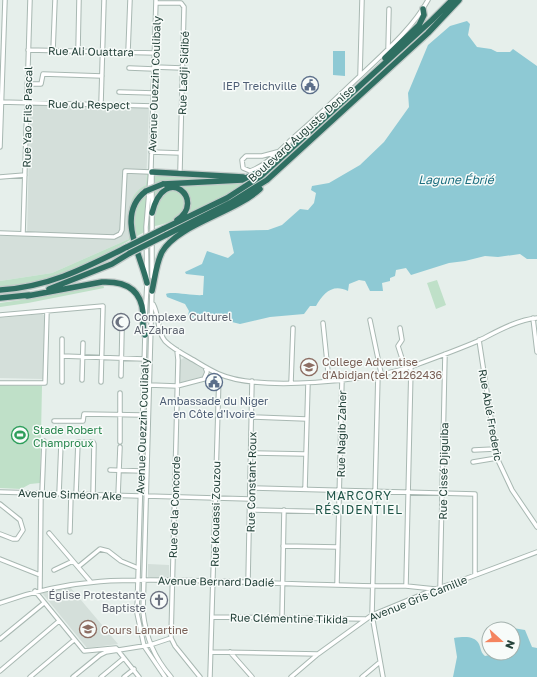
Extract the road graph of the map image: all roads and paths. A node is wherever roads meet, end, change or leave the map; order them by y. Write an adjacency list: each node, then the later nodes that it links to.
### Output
1 (5, 0): 30 (street)
2 (30, 0): 14 (street, Rue Yao Fils Pascal)
3 (55, 0): 15 (street)
4 (79, 0): 17 (street)
5 (104, 0): 18 (street)
6 (130, 0): 19 (street)
7 (362, 0): 24 (street)
8 (428, 0): 13 (street)
9 (452, 0): 27 (highway, Boulevard Auguste Denise)
10 (459, 0): 42 (highway, Boulevard Auguste Denise)
11 (156, 1): 20 (street, Avenue Ouezzin Coulibaly); 23 (street, Rue Ladji Sidibé)
12 (389, 9): 16 (street)
13 (423, 9): 16 (street); 27 (highway)
14 (28, 50): 15 (street, Rue Ali Ouattara); 26 (street, Rue Yao Fils Pascal)
15 (53, 50): 17 (street, Rue Ali Ouattara)
16 (388, 50): 24 (street)
17 (78, 51): 18 (street, Rue Ali Ouattara)
18 (103, 52): 19 (street, Rue Ali Ouattara); 25 (street)
19 (128, 52): 20 (street, Rue Ali Ouattara)
20 (155, 53): 22 (street, Avenue Ouezzin Coulibaly)
21 (129, 68): 22 (street)
22 (154, 68): 23 (street); 29 (street, Avenue Ouezzin Coulibaly)
23 (182, 68): 37 (street, Rue Ladji Sidibé)
24 (360, 75): 36 (street)
25 (102, 76): 26 (street); 32 (street)
26 (27, 84): 31 (street, Rue Yao Fils Pascal)
27 (360, 85): 38 (highway, Boulevard Auguste Denise)
28 (119, 92): 29 (street)
29 (154, 93): 33 (street, Avenue Ouezzin Coulibaly)
30 (1, 102): 31 (street, Rue du Respect); 34 (street)
31 (27, 103): 32 (street, Rue du Respect); 43 (street, Rue Yao Fils Pascal)
32 (101, 104): 33 (street, Rue du Respect)
33 (153, 106): 35 (street, Avenue Ouezzin Coulibaly)
34 (0, 147)
35 (151, 152): 37 (street); 39 (street, Avenue Ouezzin Coulibaly)
36 (277, 152): 36 (street)
37 (180, 153): 40 (street, Rue Ladji Sidibé)
38 (277, 162): 41 (highway); 46 (highway, Boulevard Auguste Denise)
39 (151, 170): 41 (highway); 45 (street, Avenue Ouezzin Coulibaly); 48 (street); 49 (street, Avenue Ouezzin Coulibaly)
40 (180, 170)
41 (259, 172): 49 (highway, bridge)
42 (275, 173): 51 (highway); 52 (highway, Boulevard Auguste Denise, bridge)
43 (25, 176): 44 (street); 48 (street, Rue Yao Fils Pascal)
44 (0, 177)
45 (152, 213): 46 (highway); 51 (street, Avenue Ouezzin Coulibaly)
46 (163, 228): 50 (highway, Boulevard Auguste Denise, bridge)
47 (0, 233): 48 (street)
48 (23, 234)
49 (147, 283): 63 (street, Avenue Ouezzin Coulibaly)
50 (0, 290)
51 (152, 291): 54 (street, Avenue Ouezzin Coulibaly)
52 (27, 296): 53 (highway, Boulevard Auguste Denise); 63 (highway)
53 (0, 298)
54 (152, 304): 67 (street); 94 (street, Avenue Ouezzin Coulibaly)
55 (47, 311): 56 (street); 73 (street); 90 (street)
56 (0, 315)
57 (535, 318): 65 (street); 68 (street)
58 (370, 320): 80 (street)
59 (323, 322): 86 (street)
60 (292, 328): 91 (street)
61 (400, 328): 79 (street)
62 (122, 330): 74 (street)
63 (145, 335): 75 (street, Avenue Ouezzin Coulibaly)
64 (62, 339): 70 (street)
65 (479, 340): 69 (street); 106 (street, Rue Ablé Frederic)
66 (82, 343): 71 (street)
67 (177, 350): 72 (street); 76 (street, Rue de la Concorde)
68 (537, 352)
69 (445, 354): 78 (street); 121 (street, Rue Cissé Djiguiba)
70 (62, 356): 71 (street); 87 (street)
71 (83, 356): 73 (street); 84 (street)
72 (187, 356): 76 (street); 77 (street)
73 (103, 357): 74 (street); 88 (street)
74 (121, 358): 75 (street); 82 (street)
75 (144, 359): 93 (street, Avenue Ouezzin Coulibaly)
76 (178, 360): 95 (street, Rue de la Concorde)
77 (204, 366): 81 (street); 83 (street)
78 (411, 367): 79 (street); 119 (street)
79 (405, 368): 80 (street)
80 (379, 374): 85 (street); 118 (street)
81 (220, 375): 83 (street); 89 (street); 131 (street, Rue Kouassi Zouzou)
82 (121, 376)
83 (204, 379): 95 (street)
84 (82, 380)
85 (342, 380): 86 (street); 117 (street, Rue Nagib Zaher)
86 (330, 381): 92 (street)
87 (62, 382)
88 (102, 382)
89 (252, 382): 91 (street); 99 (street, Rue Constant Roux)
90 (0, 383)
91 (291, 383): 92 (street)
92 (308, 383): 100 (street)
93 (143, 385): 94 (street); 98 (street, Avenue Ouezzin Coulibaly)
94 (150, 385): 95 (street); 129 (street, Avenue Ouezzin Coulibaly)
95 (177, 386): 130 (street, Rue de la Concorde)
96 (120, 393): 97 (street)
97 (120, 415): 98 (street); 101 (street); 104 (street)
98 (142, 415): 114 (street, Avenue Ouezzin Coulibaly)
99 (252, 417): 100 (street); 108 (street, Rue Constant Roux)
100 (306, 419): 109 (street)
101 (54, 421)
102 (44, 442): 122 (street)
103 (78, 442): 123 (street); 125 (street); 126 (street)
104 (120, 442)
105 (120, 447): 113 (street)
106 (495, 449): 107 (street); 110 (street, Rue Ablé Frederic)
107 (474, 450)
108 (252, 453): 109 (street); 115 (street, Rue Constant Roux)
109 (305, 454): 116 (street)
110 (497, 458): 111 (street); 137 (street, Rue Ablé Frederic)
111 (473, 462)
112 (110, 470): 113 (street)
113 (119, 471): 114 (street); 127 (street)
114 (141, 471): 128 (street, Avenue Ouezzin Coulibaly)
115 (251, 488): 116 (street); 132 (street, Rue Constant Roux)
116 (305, 489): 117 (street)
117 (340, 490): 118 (street); 136 (street, Rue Nagib Zaher)
118 (374, 491): 119 (street); 159 (street)
119 (407, 491): 121 (street); 160 (street)
120 (0, 492): 122 (street, Avenue Siméon Ake)
121 (442, 492): 149 (street); 161 (street, Rue Cissé Djiguiba)
122 (42, 493): 123 (street, Avenue Siméon Ake); 150 (street)
123 (59, 494): 124 (street, Avenue Siméon Ake)
124 (71, 494): 125 (street, Avenue Siméon Ake); 138 (street)
125 (76, 494): 126 (street, Avenue Siméon Ake)
126 (93, 495): 127 (street, Avenue Siméon Ake)
127 (118, 496): 128 (street, Avenue Siméon Ake)
128 (140, 496): 147 (street, Avenue Ouezzin Coulibaly)
129 (146, 496): 130 (street); 151 (street, Avenue Ouezzin Coulibaly)
130 (174, 497): 131 (street); 153 (street, Rue de la Concorde)
131 (215, 498): 132 (street); 155 (street, Rue Kouassi Zouzou)
132 (250, 499): 134 (street, Rue Constant Roux)
133 (0, 504): 140 (street)
134 (250, 510): 135 (street); 156 (street, Rue Constant Roux)
135 (284, 510): 136 (street); 141 (street)
136 (339, 512): 142 (street, Rue Nagib Zaher)
137 (537, 527)
138 (70, 532)
139 (49, 533): 145 (street)
140 (0, 534)
141 (283, 546): 142 (street); 157 (street)
142 (338, 547): 158 (street, Rue Nagib Zaher)
143 (537, 552): 149 (street, Avenue Gris Camille)
144 (0, 559): 150 (street)
145 (73, 561): 146 (street); 148 (street)
146 (78, 567): 147 (street); 154 (street)
147 (138, 568): 152 (street, Avenue Ouezzin Coulibaly)
148 (54, 570)
149 (475, 574): 161 (street, Avenue Gris Camille)
150 (40, 575): 163 (street)
151 (143, 579): 152 (street, Avenue Bernard Dadié); 153 (street, Avenue Bernard Dadié); 176 (street, Avenue Ouezzin Coulibaly)
152 (138, 580): 154 (street, Avenue Bernard Dadié); 175 (street, Avenue Ouezzin Coulibaly)
153 (172, 580): 155 (street, Avenue Bernard Dadié); 172 (street, Rue de la Concorde)
154 (90, 581): 163 (street, Avenue Bernard Dadié)
155 (213, 581): 156 (street, Avenue Bernard Dadié); 168 (street, Rue Kouassi Zouzou)
156 (248, 582): 157 (street, Avenue Bernard Dadié)
157 (282, 583): 158 (street, Avenue Bernard Dadié); 169 (street)
158 (337, 584): 159 (street, Avenue Bernard Dadié)
159 (372, 586): 160 (street, Avenue Bernard Dadié); 167 (street)
160 (406, 586): 162 (street, Avenue Bernard Dadié)
161 (440, 588): 162 (street, Avenue Gris Camille)
162 (435, 589): 167 (street, Avenue Gris Camille)
163 (40, 590): 164 (street, Avenue Bernard Dadié)
164 (34, 591): 165 (street, Avenue Bernard Dadié); 166 (street)
165 (0, 603)
166 (44, 603): 171 (street); 173 (street)
167 (372, 615): 170 (street, Avenue Gris Camille); 182 (street)
168 (213, 617): 169 (street, Rue Clémentine Tikida); 178 (street, Rue Kouassi Zouzou)
169 (282, 617): 170 (street, Rue Clémentine Tikida)
170 (365, 619): 180 (street, Avenue Gris Camille)
171 (59, 621): 174 (street); 184 (street)
172 (171, 638): 176 (street); 192 (street)
173 (0, 639)
174 (74, 640): 177 (street); 186 (street)
175 (144, 646): 176 (street); 177 (street); 190 (street, Avenue Ouezzin Coulibaly)
176 (150, 646): 191 (street, Avenue Ouezzin Coulibaly)
177 (119, 650): 181 (street); 185 (street)
178 (212, 652): 179 (street); 193 (street, Rue Kouassi Zouzou)
179 (230, 652): 180 (street); 194 (street)
180 (318, 654): 195 (street, Avenue Gris Camille)
181 (124, 658): 183 (street); 187 (street)
182 (380, 662): 196 (street); 197 (street)
183 (134, 669): 188 (street); 189 (street)
184 (0, 671)
185 (76, 676)
186 (30, 677)
187 (101, 677)
188 (124, 677)
189 (140, 677)
190 (163, 677)
191 (171, 677)
192 (200, 677)
193 (210, 677)
194 (252, 677)
195 (291, 677)
196 (362, 677)
197 (383, 677)

